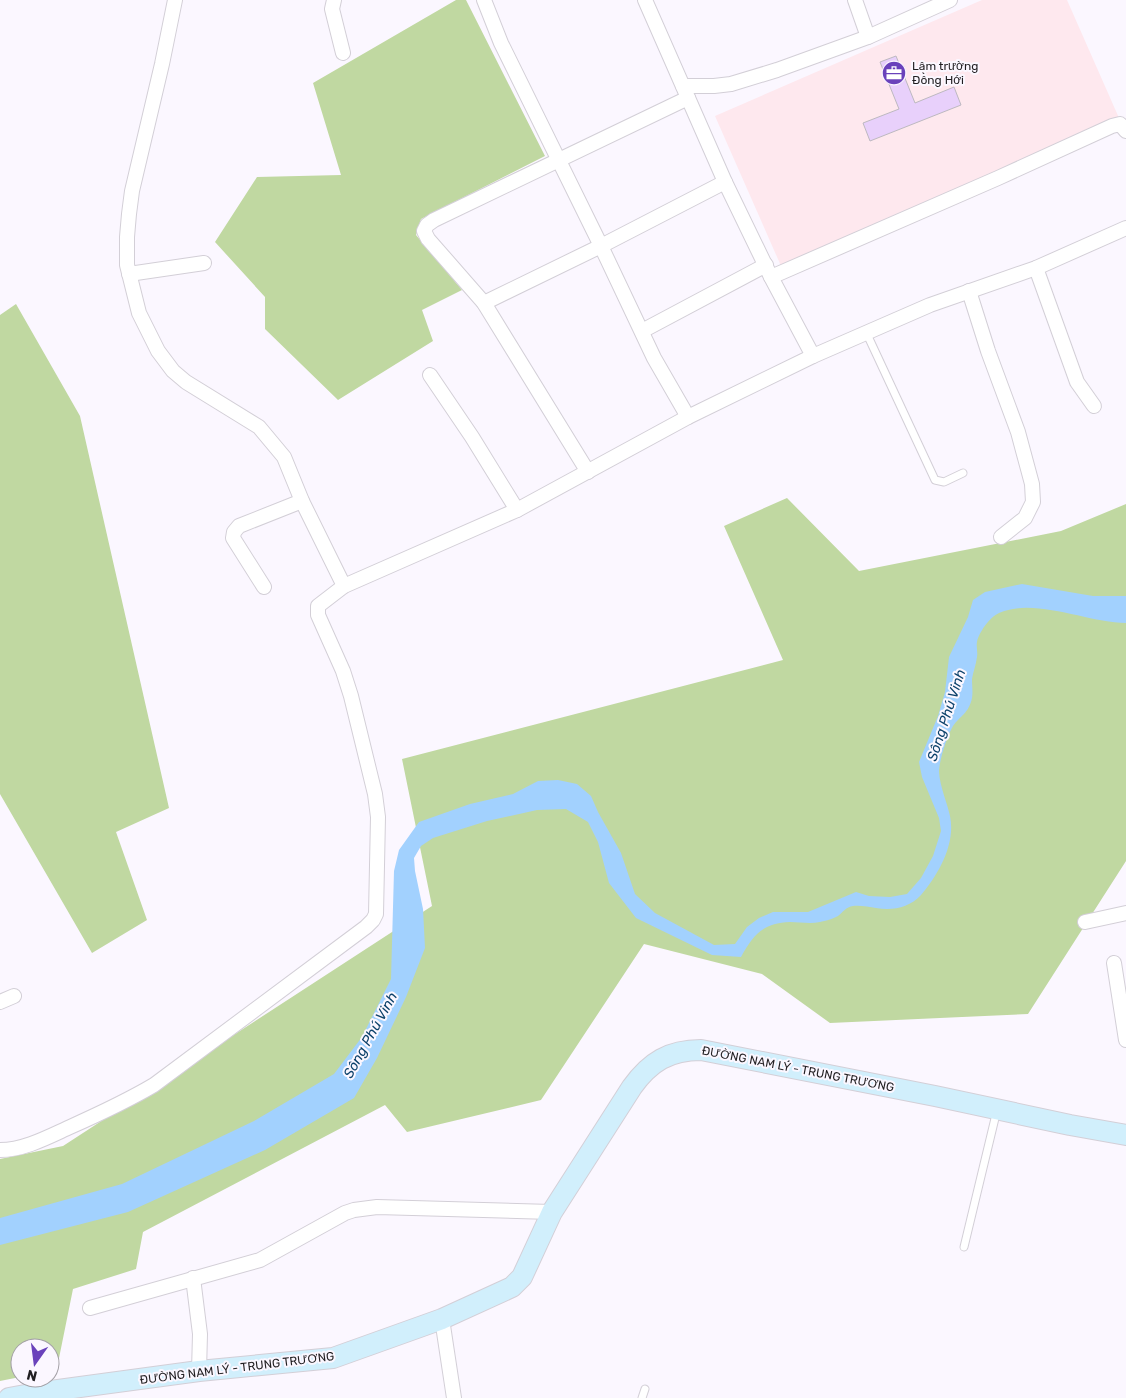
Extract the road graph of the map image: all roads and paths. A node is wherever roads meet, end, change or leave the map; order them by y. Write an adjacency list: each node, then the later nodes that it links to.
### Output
1 (175, 0): 18 (street)
2 (334, 0): 8 (street)
3 (484, 0): 11 (street)
4 (645, 0): 9 (street)
5 (855, 0): 7 (street)
6 (950, 0): 7 (street)
7 (868, 36): 9 (street)
8 (343, 53)
9 (685, 92): 11 (street); 12 (street)
10 (1126, 130): 17 (street)
11 (559, 160): 14 (street); 20 (street)
12 (725, 182): 14 (street); 17 (street)
13 (1126, 228): 16 (street)
14 (601, 246): 20 (street); 21 (street)
15 (204, 263): 18 (street)
16 (1036, 268): 19 (street); 25 (street)
17 (769, 271): 21 (street); 23 (street)
18 (129, 274): 29 (street)
19 (969, 291): 22 (street); 31 (street)
20 (484, 303): 27 (street)
21 (642, 331): 26 (street)
22 (866, 332): 23 (street); 28 (lane)
23 (813, 356): 26 (street)
24 (430, 374): 30 (street)
25 (1094, 406)
26 (688, 418): 27 (street)
27 (588, 472): 30 (street)
28 (963, 473)
29 (302, 501): 32 (street); 33 (street)
30 (517, 510): 32 (street)
31 (1002, 537)
32 (344, 586): 42 (street)
33 (264, 587)
34 (1126, 913): 35 (street)
35 (1085, 922)
36 (1114, 963): 39 (street)
37 (14, 996): 38 (street)
38 (0, 1002)
39 (1126, 1040)
40 (997, 1109): 41 (main road, ĐƯỜNG NAM LÝ - TRUNG TRƯƠNG); 43 (main road, ĐƯỜNG NAM LÝ - TRUNG TRƯƠNG); 44 (lane)
41 (1126, 1135)
42 (0, 1150)
43 (552, 1212): 45 (street); 47 (main road, ĐƯỜNG NAM LÝ - TRUNG TRƯƠNG)
44 (964, 1247)
45 (193, 1278): 46 (street); 48 (street)
46 (90, 1308)
47 (442, 1319): 48 (main road, ĐƯỜNG NAM LÝ - TRUNG TRƯƠNG); 51 (street)
48 (199, 1371): 50 (main road, ĐƯỜNG NAM LÝ - TRUNG TRƯƠNG)
49 (645, 1389): 52 (lane)
50 (9, 1398)
51 (454, 1398)
52 (642, 1398)

